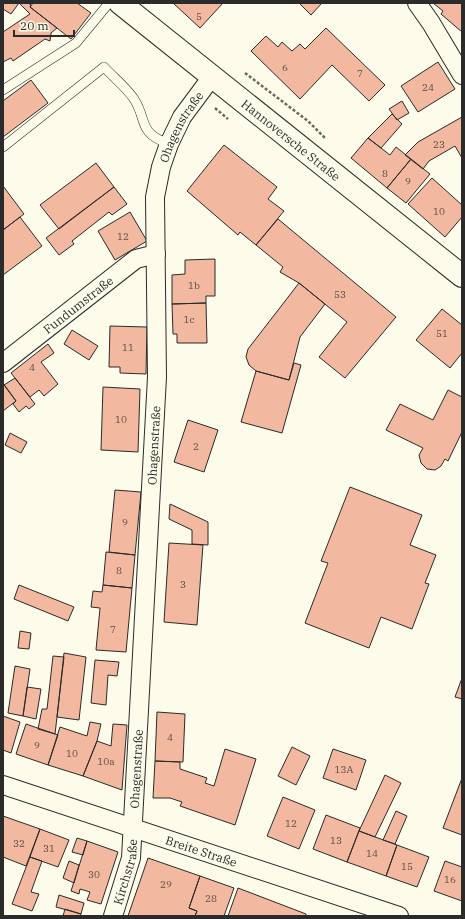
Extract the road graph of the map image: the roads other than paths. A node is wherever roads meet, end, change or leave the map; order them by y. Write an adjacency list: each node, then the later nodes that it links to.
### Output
1 (109, 3): 6 (lane)
2 (120, 3): 5 (main road, Hannoversche Straße)
3 (417, 3): 4 (street)
4 (462, 73)
5 (212, 78): 7 (street, Ohagenstraße); 10 (main road, Hannoversche Straße)
6 (3, 90)
7 (169, 144): 8 (lane); 9 (street, Ohagenstraße)
8 (3, 147)
9 (156, 254): 11 (street, Fundumstraße); 13 (street, Ohagenstraße)
10 (462, 276)
11 (3, 363)
12 (3, 785): 13 (street, Breite Straße)
13 (132, 827): 14 (street, Kirchstraße); 15 (street, Breite Straße)
14 (113, 916)
15 (399, 916)

